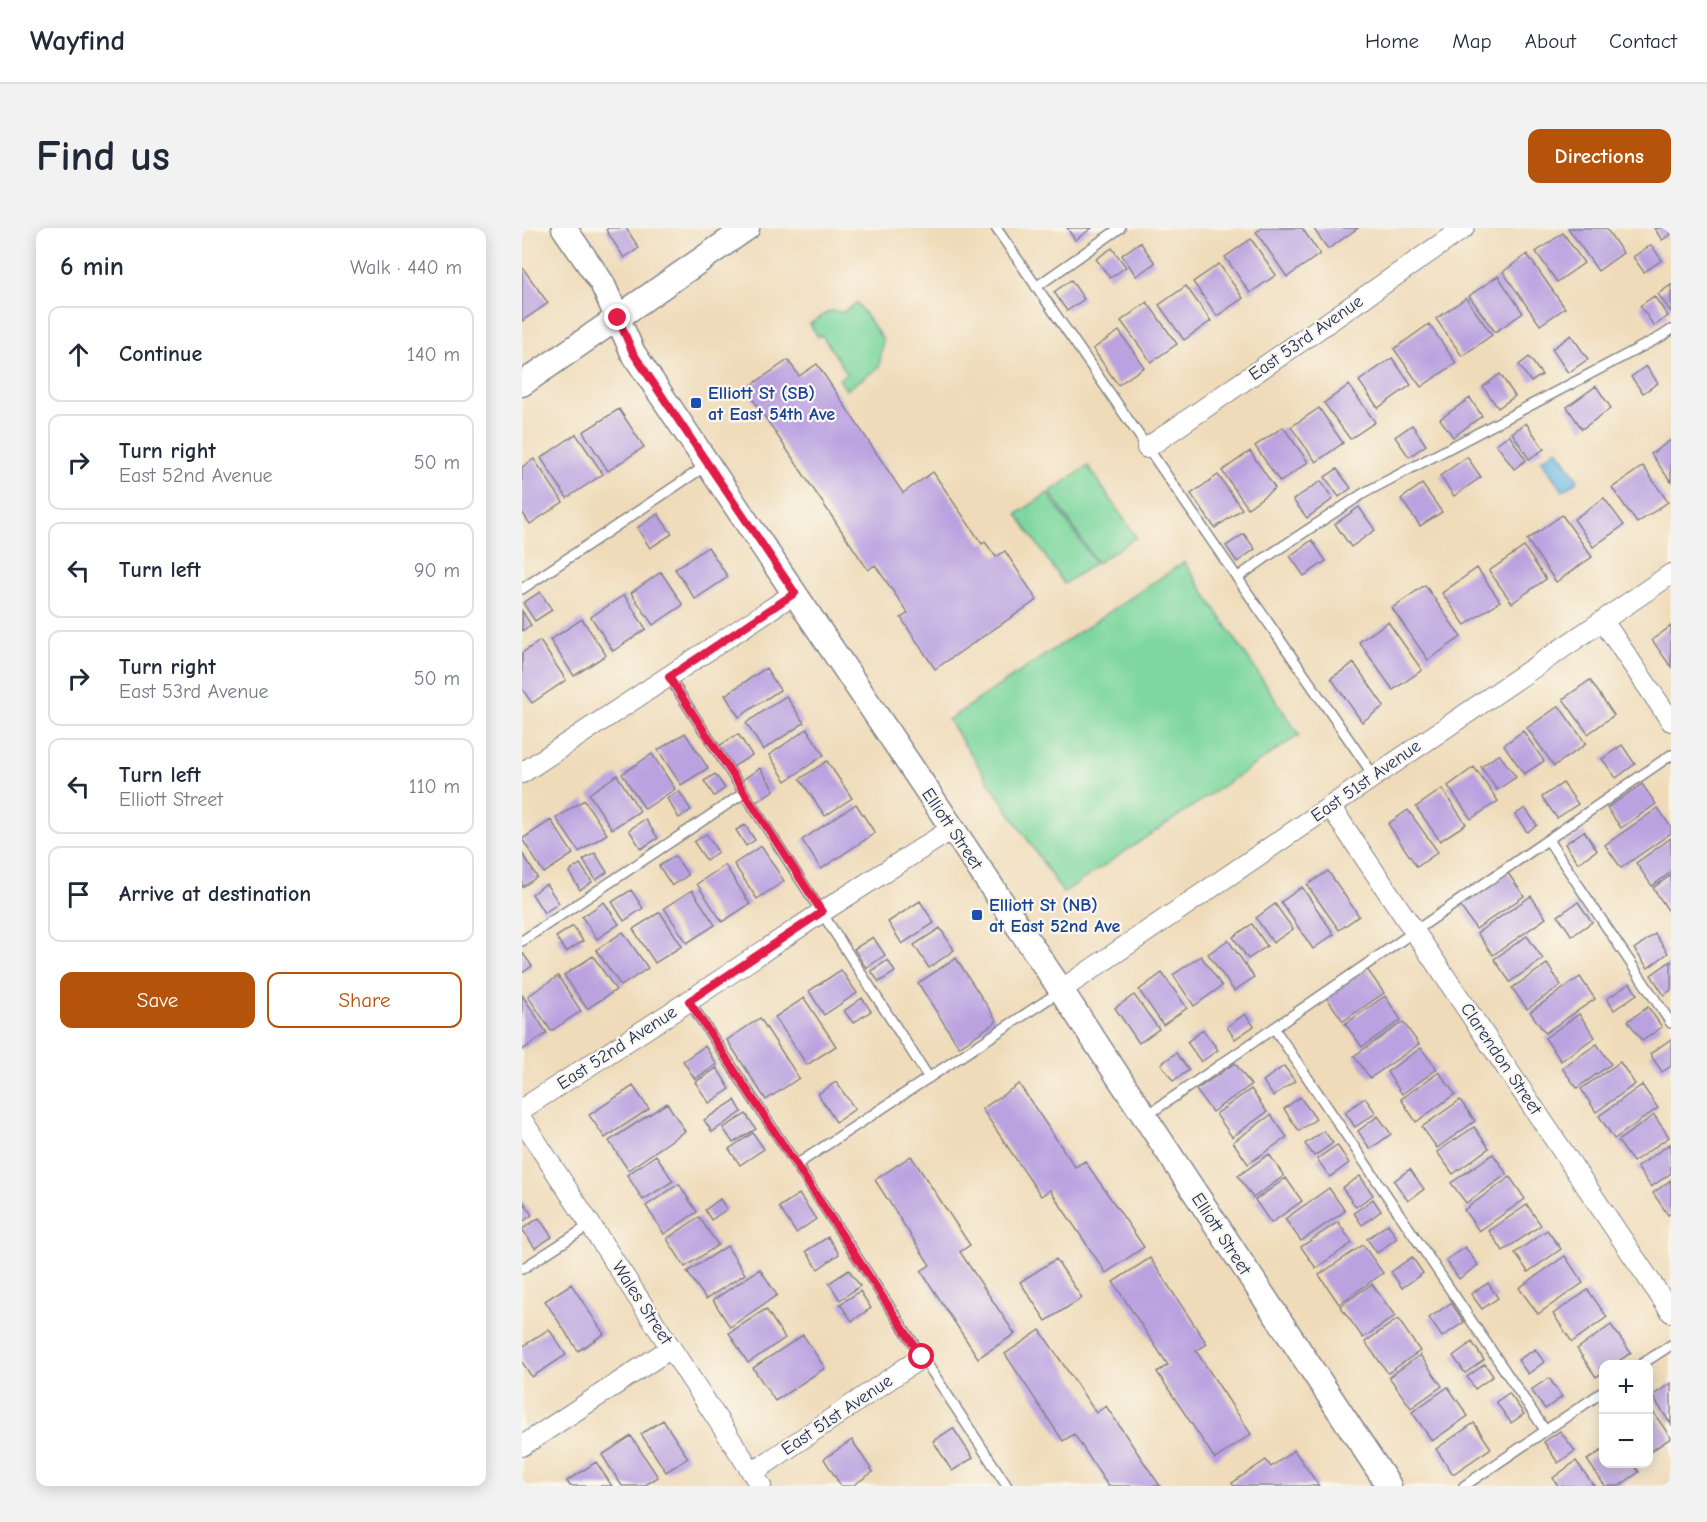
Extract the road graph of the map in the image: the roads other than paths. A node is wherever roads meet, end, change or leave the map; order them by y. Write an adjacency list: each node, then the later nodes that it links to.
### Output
1 (564, 228): 7 (street, Elliott Street)
2 (747, 228): 7 (street)
3 (996, 228): 6 (lane)
4 (1120, 228): 6 (lane)
5 (1464, 228): 10 (street, East 53rd Avenue)
6 (1036, 287): 10 (lane)
7 (618, 318): 9 (street); 11 (street, Elliott Street)
8 (1671, 330): 13 (lane)
9 (522, 384)
10 (1147, 448): 13 (lane)
11 (708, 464): 14 (lane); 15 (street, Elliott Street)
12 (1671, 574): 16 (street, East 51st Avenue)
13 (1237, 578): 21 (lane)
14 (522, 589)
15 (795, 593): 17 (street); 24 (street, Elliott Street)
16 (1603, 621): 18 (street); 21 (street, East 51st Avenue)
17 (669, 677): 20 (street); 22 (lane)
18 (1671, 722)
19 (1671, 755): 25 (lane)
20 (522, 773)
21 (1374, 776): 23 (street, East 51st Avenue)
22 (744, 793): 26 (lane); 28 (lane)
23 (1330, 806): 27 (street, Clarendon Street); 29 (street, East 51st Avenue)
24 (952, 829): 26 (street, East 52nd Avenue); 29 (street, Elliott Street)
25 (1548, 840): 27 (lane); 31 (lane)
26 (822, 912): 30 (street, East 52nd Avenue); 33 (lane)
27 (1415, 932): 32 (lane); 40 (street, Clarendon Street)
28 (522, 941)
29 (1061, 990): 33 (lane); 35 (street, Elliott Street)
30 (689, 1001): 34 (street, East 52nd Avenue); 37 (lane)
31 (1671, 1023)
32 (1274, 1028): 35 (lane); 46 (lane)
33 (929, 1078): 37 (lane)
34 (522, 1109)
35 (1144, 1117): 50 (street, Elliott Street)
36 (522, 1120): 38 (street, Wales Street)
37 (796, 1166): 43 (lane)
38 (591, 1224): 39 (lane); 42 (street, Wales Street)
39 (522, 1269)
40 (1671, 1312)
41 (1671, 1345): 44 (lane)
42 (671, 1348): 47 (street); 48 (street, Wales Street)
43 (922, 1357): 48 (street, East 51st Avenue); 49 (lane)
44 (1649, 1360)
45 (1599, 1393): 46 (lane)
46 (1545, 1430): 51 (lane)
47 (522, 1446)
48 (756, 1479)
49 (1006, 1486)
50 (1389, 1486)
51 (1464, 1486)

